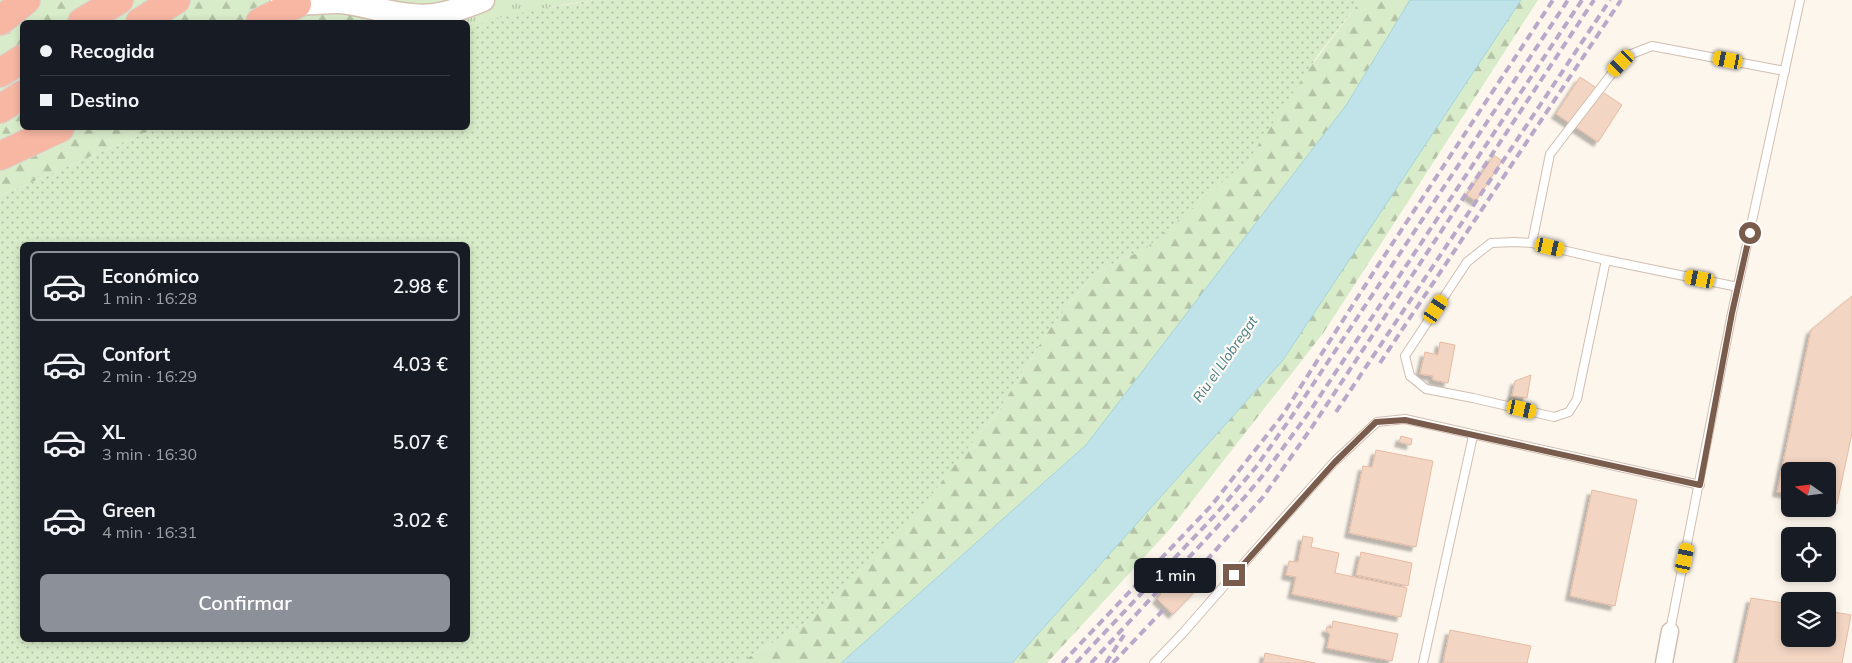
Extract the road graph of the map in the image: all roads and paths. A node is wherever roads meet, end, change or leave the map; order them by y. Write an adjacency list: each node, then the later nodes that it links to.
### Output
1 (26, 0): 9 (highway)
2 (118, 0): 10 (highway)
3 (176, 0): 11 (highway)
4 (483, 0): 8 (main road)
5 (1800, 0): 14 (lane)
6 (338, 1): 7 (main road); 8 (main road)
7 (290, 2): 12 (highway)
8 (401, 8)
9 (0, 20)
10 (85, 20)
11 (143, 20)
12 (263, 20)
13 (20, 60): 15 (highway)
14 (1786, 72): 20 (lane); 22 (lane)
15 (0, 73)
16 (20, 96): 17 (highway)
17 (0, 109)
18 (56, 130): 19 (highway)
19 (0, 156)
20 (1532, 243): 21 (lane); 21 (lane)
21 (1606, 260): 22 (lane)
22 (1738, 287): 24 (lane)
23 (1473, 436): 24 (lane); 26 (lane); 27 (lane)
24 (1700, 485): 25 (lane)
25 (1670, 631): 28 (street)
26 (1154, 663)
27 (1423, 663)
28 (1664, 663)

